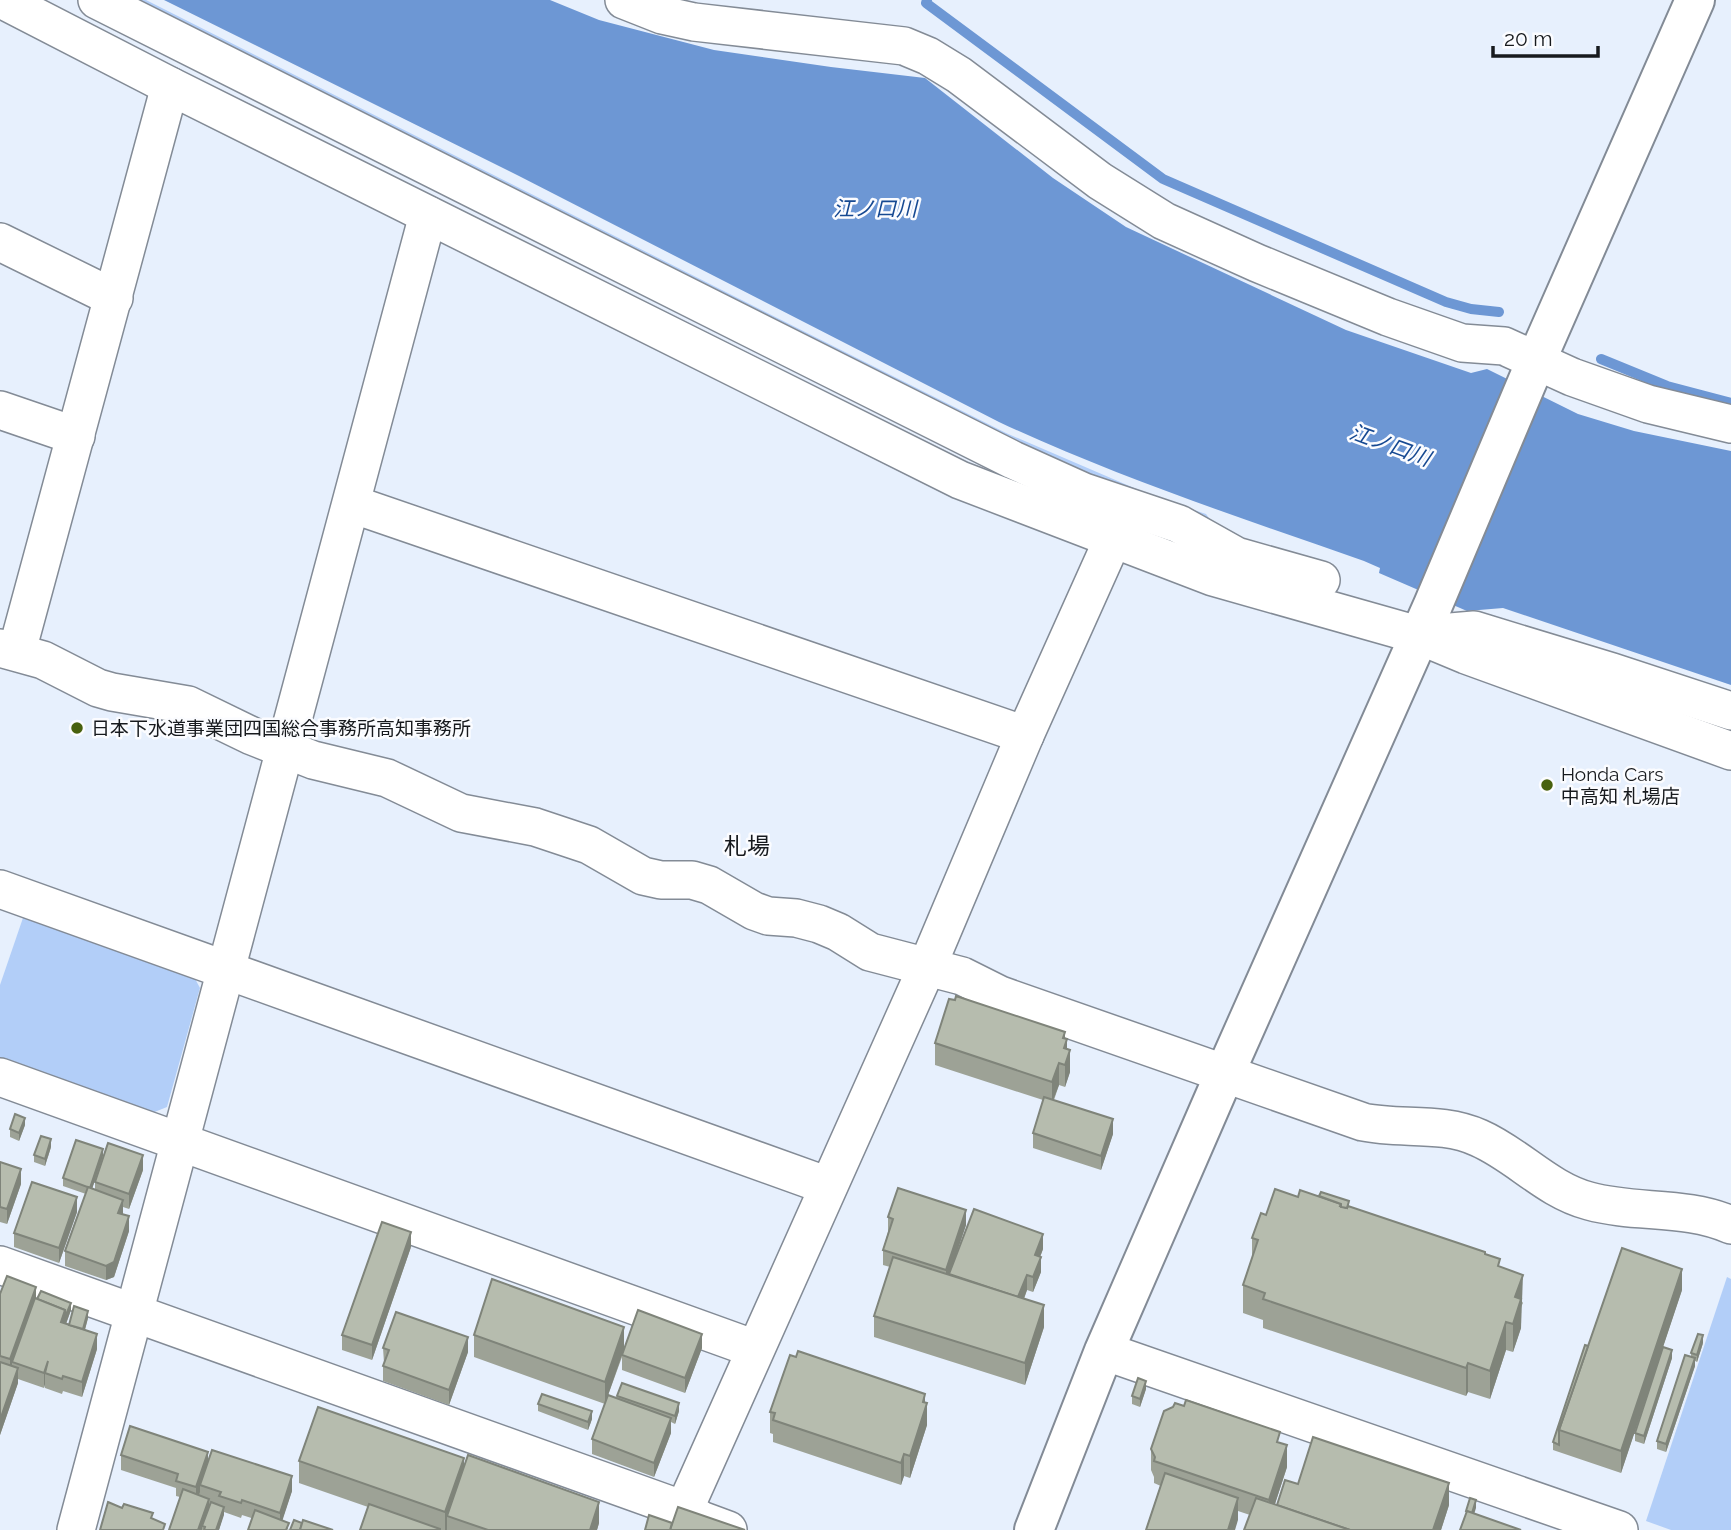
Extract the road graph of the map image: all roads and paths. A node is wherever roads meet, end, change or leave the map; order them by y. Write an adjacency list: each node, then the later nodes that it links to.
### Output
1 (4, 0): 5 (street)
2 (97, 0): 15 (street)
3 (624, 0): 9 (street)
4 (1695, 0): 9 (street)
5 (170, 86): 6 (street); 8 (street)
6 (428, 215): 13 (street); 14 (street)
7 (0, 242): 8 (street)
8 (114, 298): 12 (street)
9 (1532, 371): 11 (street); 15 (street)
10 (0, 410): 12 (street)
11 (1731, 424)
12 (76, 436): 16 (street)
13 (352, 503): 18 (street); 19 (street)
14 (1114, 539): 15 (street); 18 (street)
15 (1426, 620): 17 (street); 20 (street); 24 (street)
16 (8, 650): 19 (street)
17 (1731, 711)
18 (1026, 734): 22 (street)
19 (286, 750): 22 (street); 23 (street)
20 (1731, 751)
21 (0, 889): 23 (street)
22 (927, 967): 24 (street); 27 (street)
23 (227, 971): 26 (street); 27 (street)
24 (1225, 1073): 28 (street); 32 (street)
25 (0, 1077): 26 (street)
26 (180, 1142): 30 (street); 31 (street)
27 (828, 1186): 31 (street)
28 (1731, 1225)
29 (0, 1265): 30 (street)
30 (135, 1313): 33 (street); 34 (street)
31 (755, 1349): 33 (street)
32 (1104, 1351): 36 (street); 37 (street)
33 (684, 1510): 35 (street)
34 (76, 1530)
35 (728, 1530)
36 (1034, 1530)
37 (1619, 1530)

